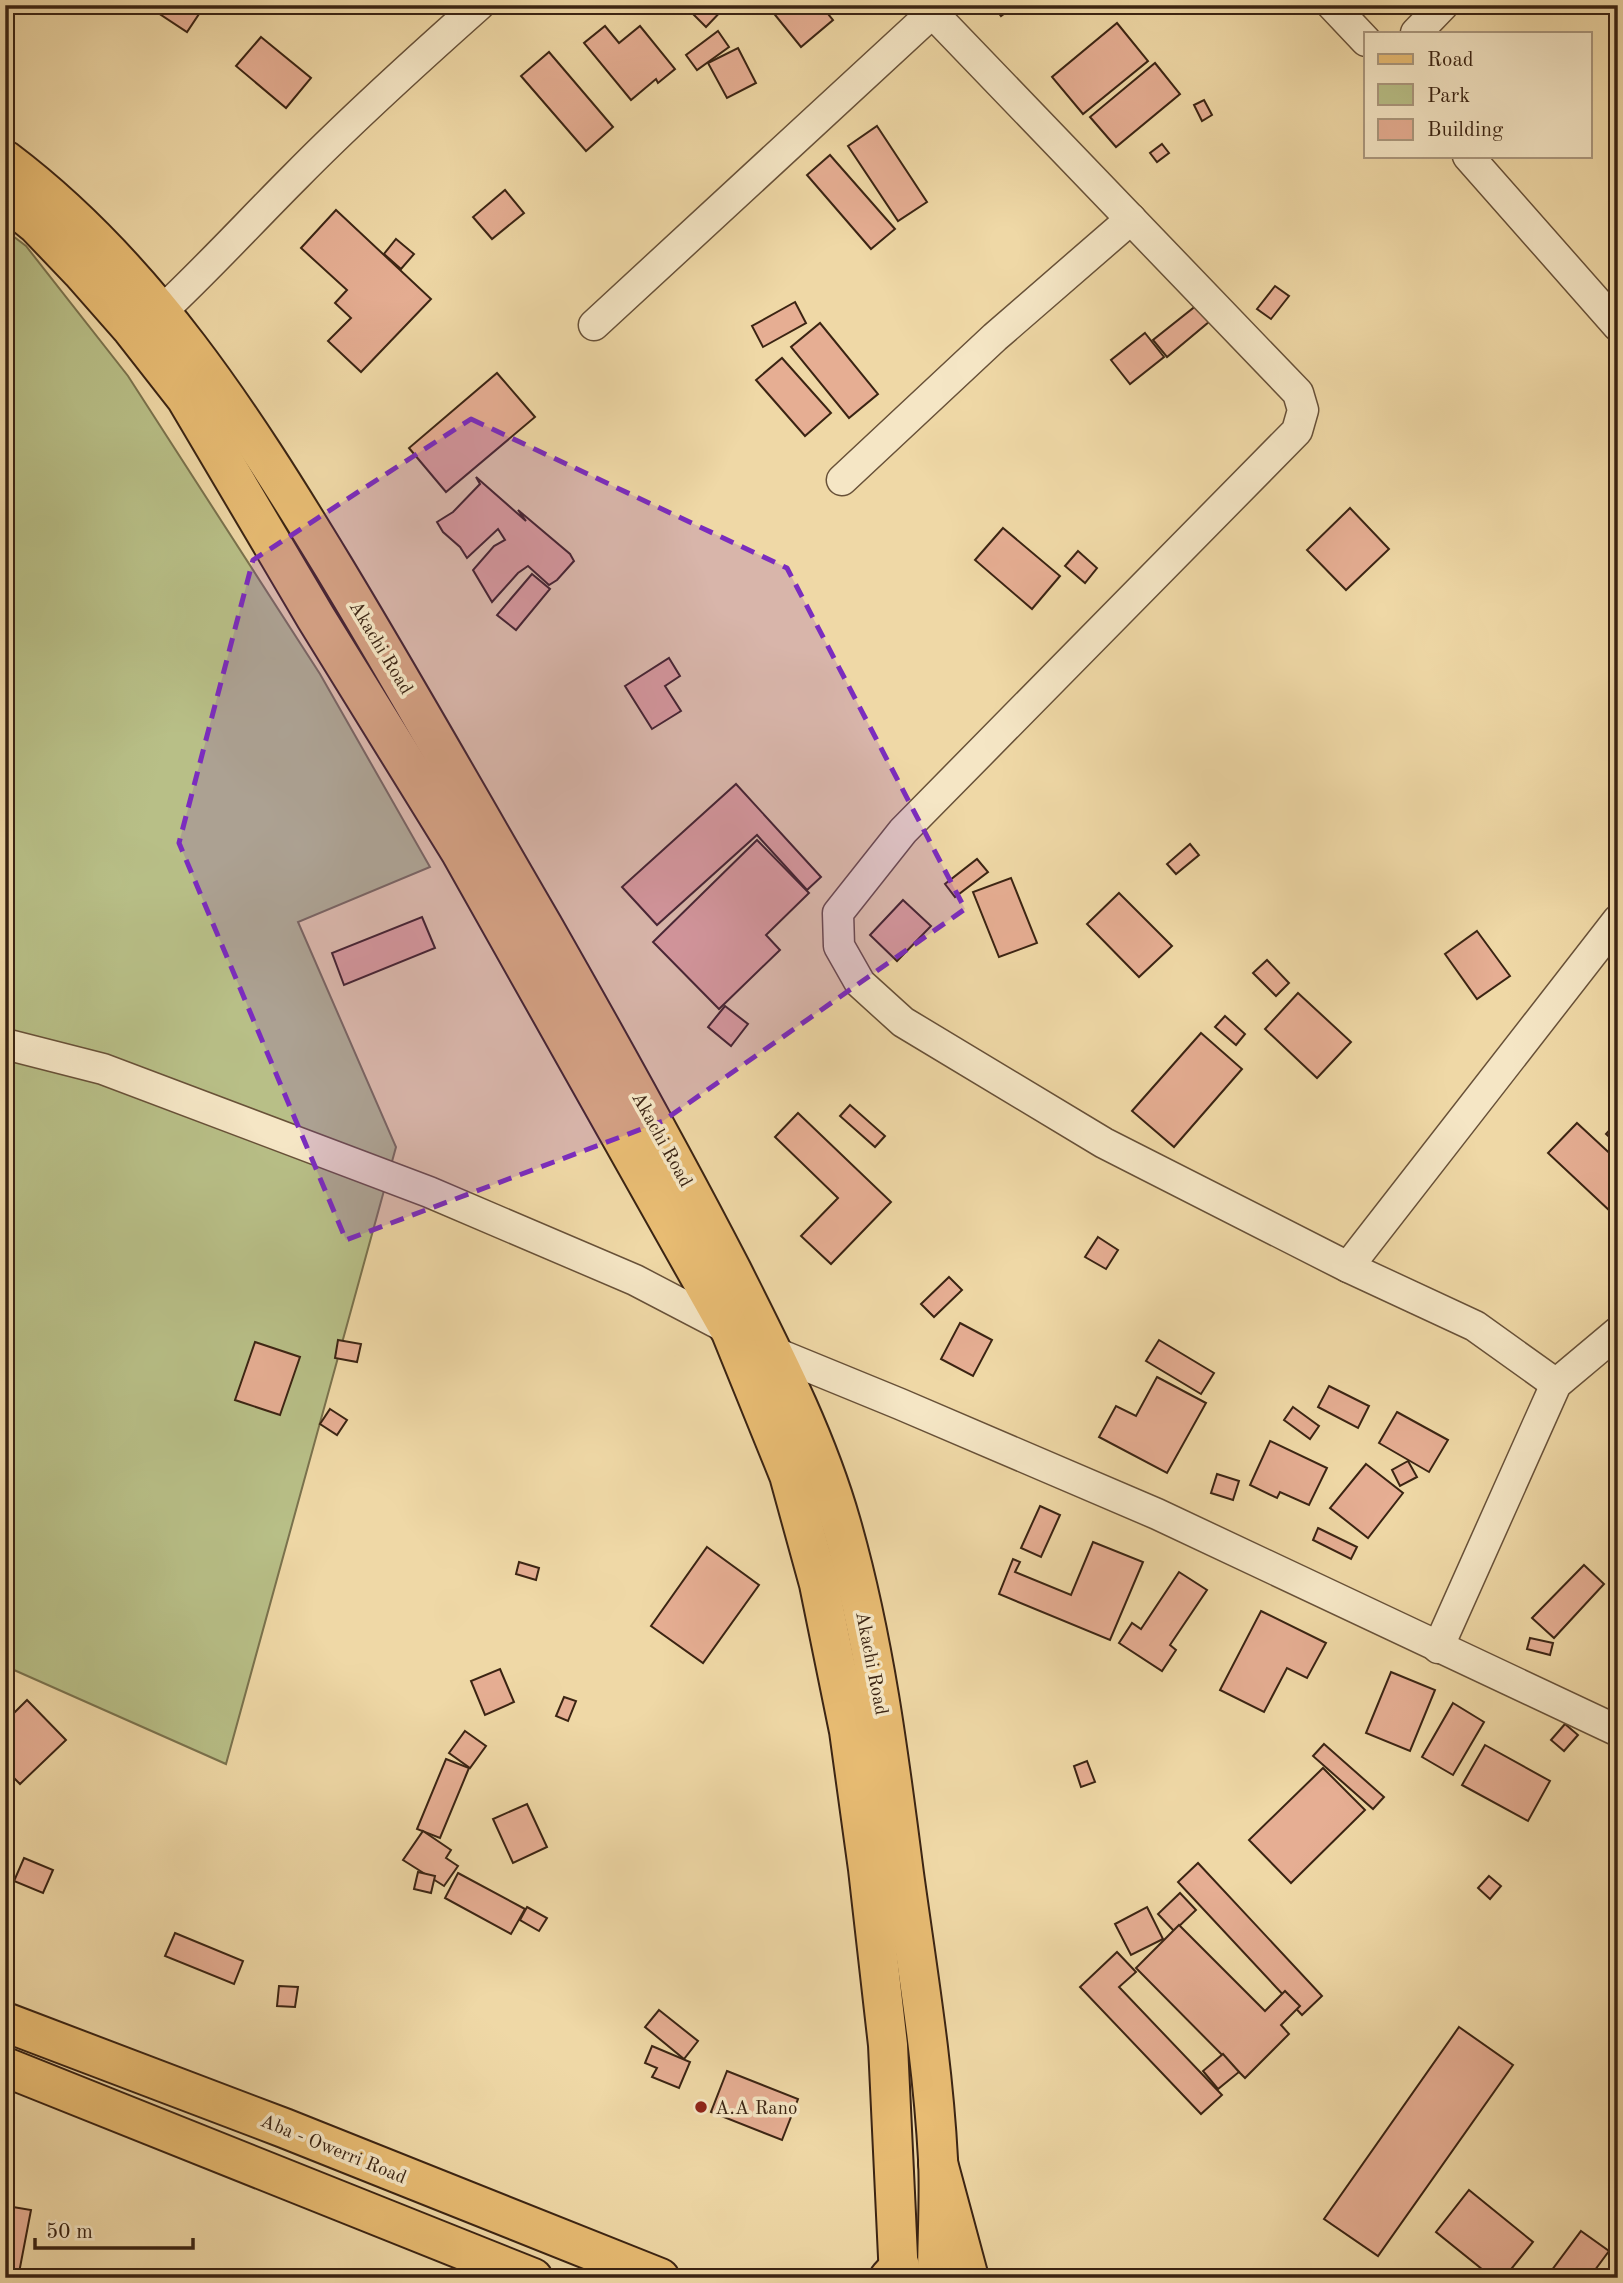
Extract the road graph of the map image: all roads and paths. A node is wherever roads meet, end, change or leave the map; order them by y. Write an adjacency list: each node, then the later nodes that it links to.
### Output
1 (479, 5): 11 (street)
2 (1332, 5): 6 (street)
3 (1443, 5): 5 (street)
4 (929, 9): 10 (street); 12 (street)
5 (1417, 32)
6 (1364, 39)
7 (1470, 158): 13 (street)
8 (5, 160): 11 (main road, Akachi Road)
9 (5, 200): 18 (main road, Akachi Road)
10 (1131, 219): 14 (street); 17 (street)
11 (161, 312): 20 (main road, Akachi Road)
12 (594, 325)
13 (1618, 326)
14 (842, 480)
15 (1618, 920): 17 (street)
16 (5, 1044): 18 (street)
17 (1348, 1267): 21 (street)
18 (731, 1332): 20 (street); 27 (main road, Akachi Road)
19 (1618, 1332): 21 (street)
20 (773, 1352): 22 (street); 26 (main road, Akachi Road)
21 (1556, 1384): 22 (street)
22 (1438, 1648): 23 (street)
23 (1618, 1731)
24 (5, 2022): 29 (main road, Aba - Owerri Road)
25 (5, 2067): 28 (main road)
26 (938, 2163): 30 (main road, Akachi Road); 31 (main road)
27 (896, 2274)
28 (533, 2278)
29 (660, 2278)
30 (937, 2278)
31 (969, 2278)

